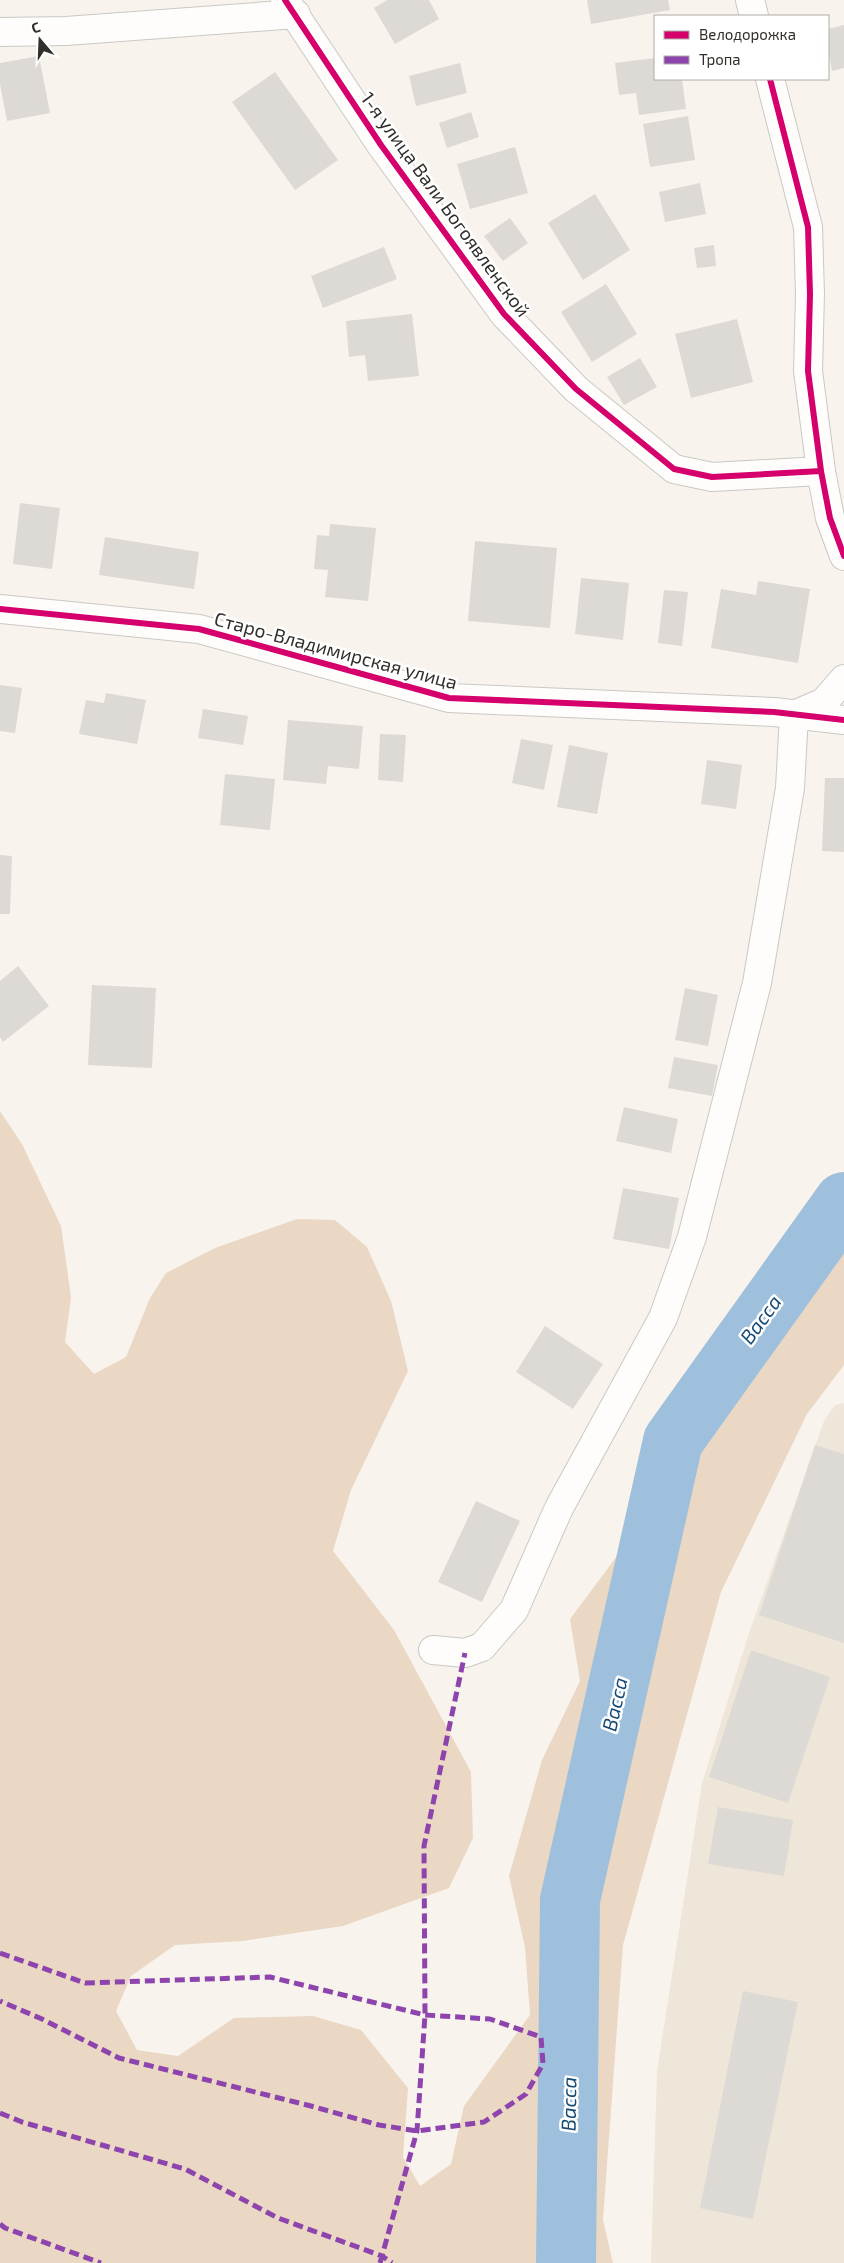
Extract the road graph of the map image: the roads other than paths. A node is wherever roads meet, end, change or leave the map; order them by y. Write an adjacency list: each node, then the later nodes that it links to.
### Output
1 (750, 0): 3 (street)
2 (290, 7): 4 (street); 6 (street, 1-я улица Вали Богоявленской)
3 (754, 15)
4 (0, 32)
5 (770, 80): 6 (street)
6 (821, 471): 7 (street)
7 (844, 556)
8 (0, 609): 10 (street, Старо-Владимирская улица)
9 (844, 679): 10 (street)
10 (794, 715): 11 (street, Старо-Владимирская улица); 12 (street)
11 (844, 720)
12 (433, 1650)

